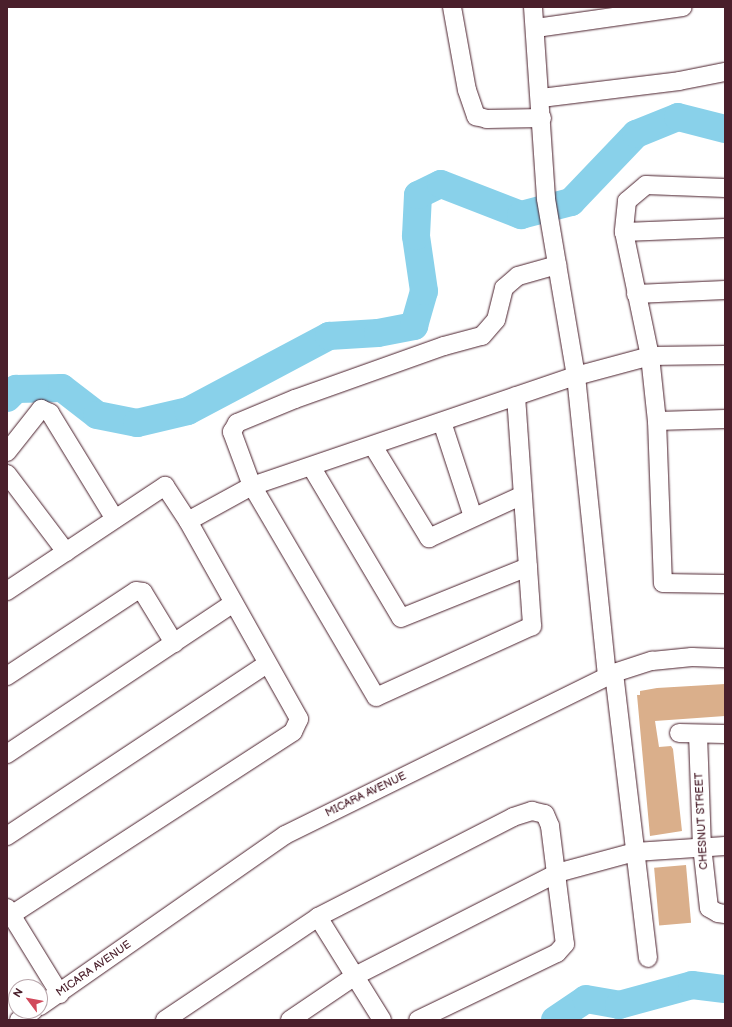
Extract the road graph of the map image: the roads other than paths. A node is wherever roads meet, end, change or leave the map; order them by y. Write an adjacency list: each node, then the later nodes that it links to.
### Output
1 (452, 7): 7 (street)
2 (533, 7): 4 (street)
3 (683, 7): 4 (street)
4 (536, 28): 6 (street)
5 (725, 72): 6 (street)
6 (541, 98): 7 (street)
7 (542, 118): 11 (street)
8 (725, 188): 10 (street)
9 (725, 228): 10 (street)
10 (624, 232): 13 (street)
11 (557, 266): 16 (street); 26 (street)
12 (725, 290): 13 (street)
13 (636, 294): 15 (street)
14 (725, 355): 15 (street)
15 (650, 356): 16 (street); 19 (street)
16 (576, 376): 17 (street); 39 (street)
17 (516, 396): 20 (street); 27 (street)
18 (725, 419): 19 (street); 21 (street)
19 (657, 421): 33 (street)
20 (442, 422): 22 (street); 28 (street)
21 (725, 429)
22 (373, 446): 24 (street); 28 (street)
23 (7, 452): 29 (street)
24 (312, 468): 26 (street); 32 (street)
25 (7, 474): 31 (street)
26 (252, 486): 30 (street); 32 (street)
27 (523, 495): 28 (street); 32 (street)
28 (473, 516)
29 (115, 519): 30 (street); 31 (street)
30 (188, 521): 35 (street)
31 (66, 552): 34 (street)
32 (528, 567)
33 (725, 584)
34 (7, 591)
35 (232, 604): 36 (street); 38 (street)
36 (174, 643): 40 (street); 44 (street)
37 (725, 658): 39 (street, MICARA AVENUE)
38 (267, 664): 45 (street); 51 (street)
39 (611, 674): 48 (street); 55 (street, MICARA AVENUE)
40 (7, 676)
41 (679, 733): 42 (street)
42 (698, 734): 43 (street); 46 (street, CHESNUT STREET)
43 (725, 734)
44 (7, 754)
45 (7, 836)
46 (702, 846): 47 (street); 48 (street); 50 (street, CHESNUT STREET)
47 (725, 846)
48 (635, 852): 49 (street); 53 (street)
49 (557, 873): 52 (street); 54 (street); 60 (street)
50 (717, 911)
51 (9, 912): 55 (street)
52 (318, 917): 54 (street); 57 (street)
53 (648, 958)
54 (355, 976): 58 (street); 59 (street)
55 (60, 994): 56 (street, MICARA AVENUE)
56 (48, 1001)
57 (165, 1020)
58 (290, 1020)
59 (382, 1020)
60 (418, 1020)

